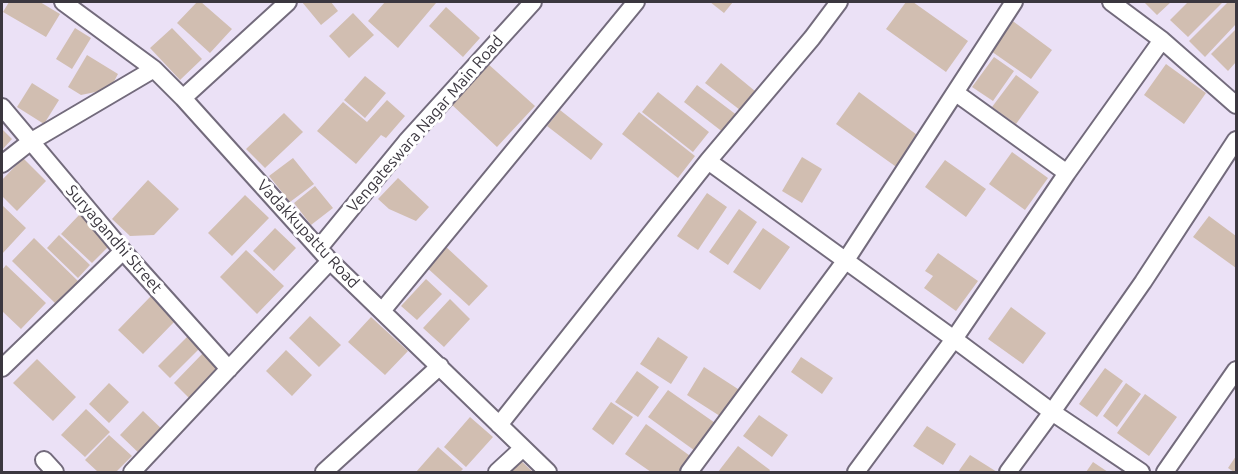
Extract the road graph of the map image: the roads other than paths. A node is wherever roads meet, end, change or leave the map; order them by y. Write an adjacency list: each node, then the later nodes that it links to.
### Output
1 (63, 2): 9 (street, Vadakkupattu Road)
2 (288, 2): 11 (street)
3 (533, 2): 19 (street, Vengateswara Nagar Main Road)
4 (636, 2): 23 (street)
5 (839, 2): 16 (street)
6 (1014, 2): 10 (street)
7 (1111, 2): 8 (street)
8 (1162, 40): 12 (street); 18 (street)
9 (154, 69): 11 (street, Vadakkupattu Road); 15 (street)
10 (956, 93): 18 (street); 21 (street)
11 (183, 98): 19 (street, Vadakkupattu Road)
12 (1236, 105)
13 (2, 107): 15 (street, Suryagandhi Street)
14 (1236, 140): 29 (street)
15 (30, 142): 17 (street); 20 (street, Suryagandhi Street)
16 (708, 161): 21 (street); 30 (street)
17 (2, 164)
18 (1067, 173): 24 (street)
19 (319, 248): 22 (street, Vadakkupattu Road)
20 (123, 251): 26 (street); 27 (street, Suryagandhi Street)
21 (846, 260): 24 (street); 36 (street)
22 (330, 261): 23 (street, Vadakkupattu Road); 27 (street)
23 (382, 311): 25 (street, Vadakkupattu Road)
24 (954, 339): 29 (street); 37 (street)
25 (440, 366): 30 (street, Vadakkupattu Road); 33 (street)
26 (2, 368)
27 (229, 369): 32 (street)
28 (1236, 370): 40 (street)
29 (1052, 412): 38 (street); 39 (street)
30 (499, 425): 31 (street, Vadakkupattu Road)
31 (523, 448): 34 (street); 35 (street, Vadakkupattu Road)
32 (132, 472)
33 (324, 472)
34 (497, 472)
35 (548, 472)
36 (689, 472)
37 (856, 472)
38 (1008, 472)
39 (1141, 472)
40 (1166, 472)

